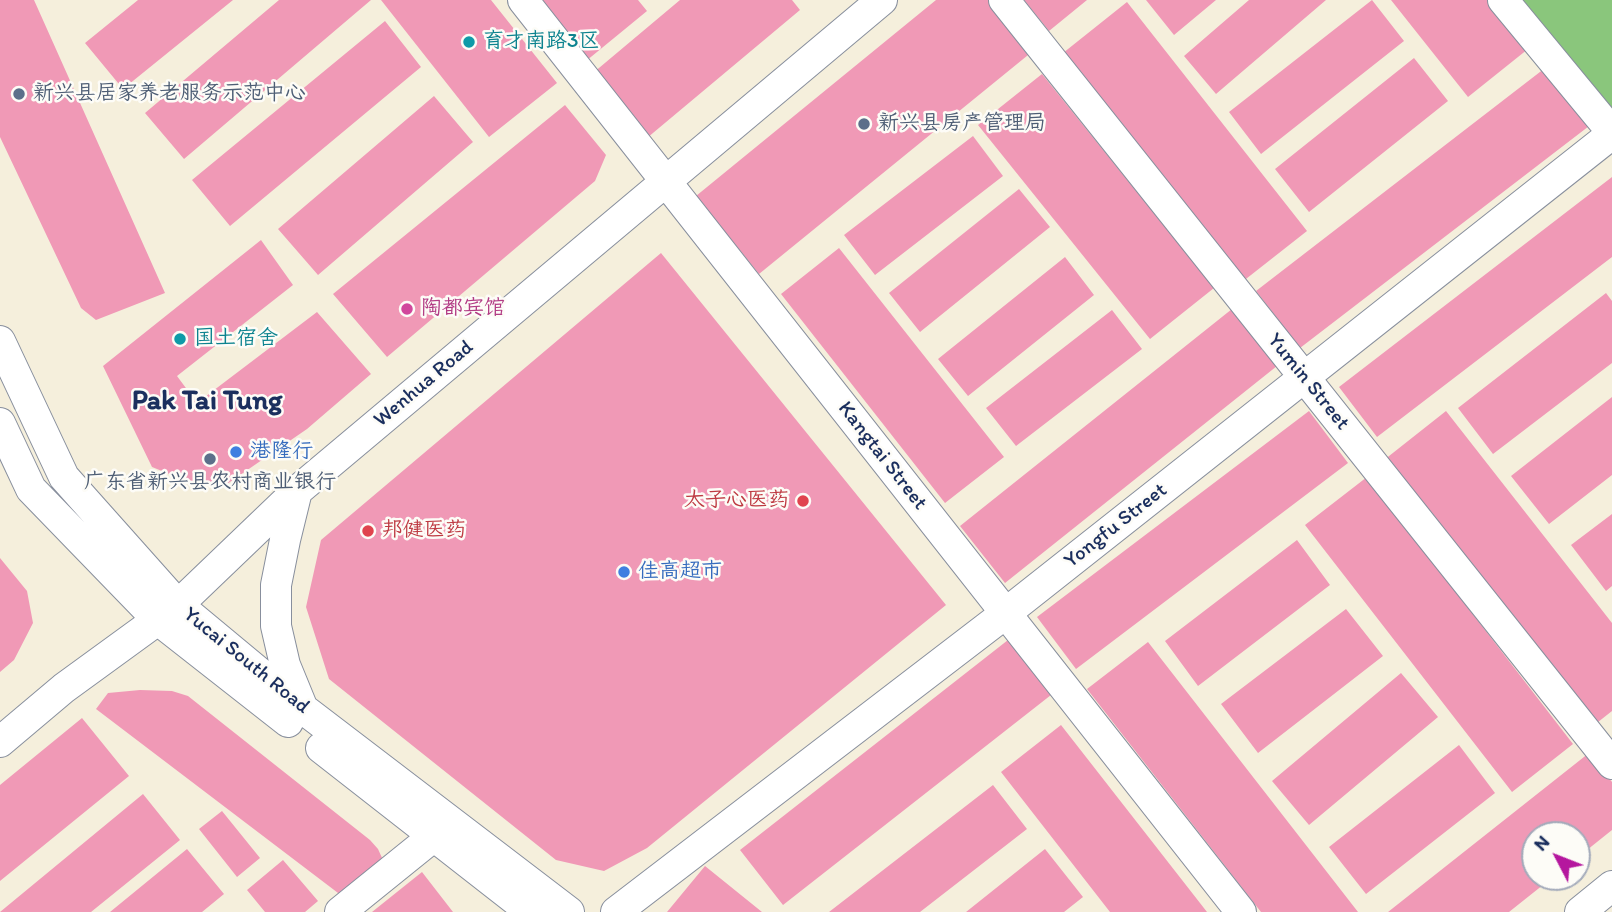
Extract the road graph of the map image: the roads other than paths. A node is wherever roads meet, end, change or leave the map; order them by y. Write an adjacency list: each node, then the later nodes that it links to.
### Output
1 (523, 0): 6 (street, Kangtai Street)
2 (882, 0): 6 (street, Wenhua Road)
3 (1004, 0): 8 (street, Yumin Street)
4 (1503, 0): 5 (street)
5 (1612, 133): 8 (street, Yongfu Street)
6 (666, 182): 11 (street, Wenhua Road); 13 (street, Kangtai Street)
7 (0, 341): 12 (street, Yucai South Road)
8 (1305, 377): 13 (street, Yongfu Street); 16 (street, Yumin Street)
9 (0, 424): 10 (street, Yucai South Road)
10 (8, 454): 12 (street, Yucai South Road)
11 (297, 491): 12 (street, Wenhua Road); 14 (street)
12 (168, 612): 14 (street, Yucai South Road); 15 (street, Wenhua Road); 17 (street, Yucai South Road)
13 (1006, 613): 22 (street, Yongfu Street); 23 (street, Kangtai Street)
14 (302, 708): 21 (street, Yucai South Road)
15 (0, 742)
16 (1612, 764)
17 (434, 836): 19 (street); 20 (street, Yucai South Road)
18 (1612, 886): 24 (street)
19 (340, 912)
20 (531, 912)
21 (569, 912)
22 (616, 912)
23 (1241, 912)
24 (1580, 912)

